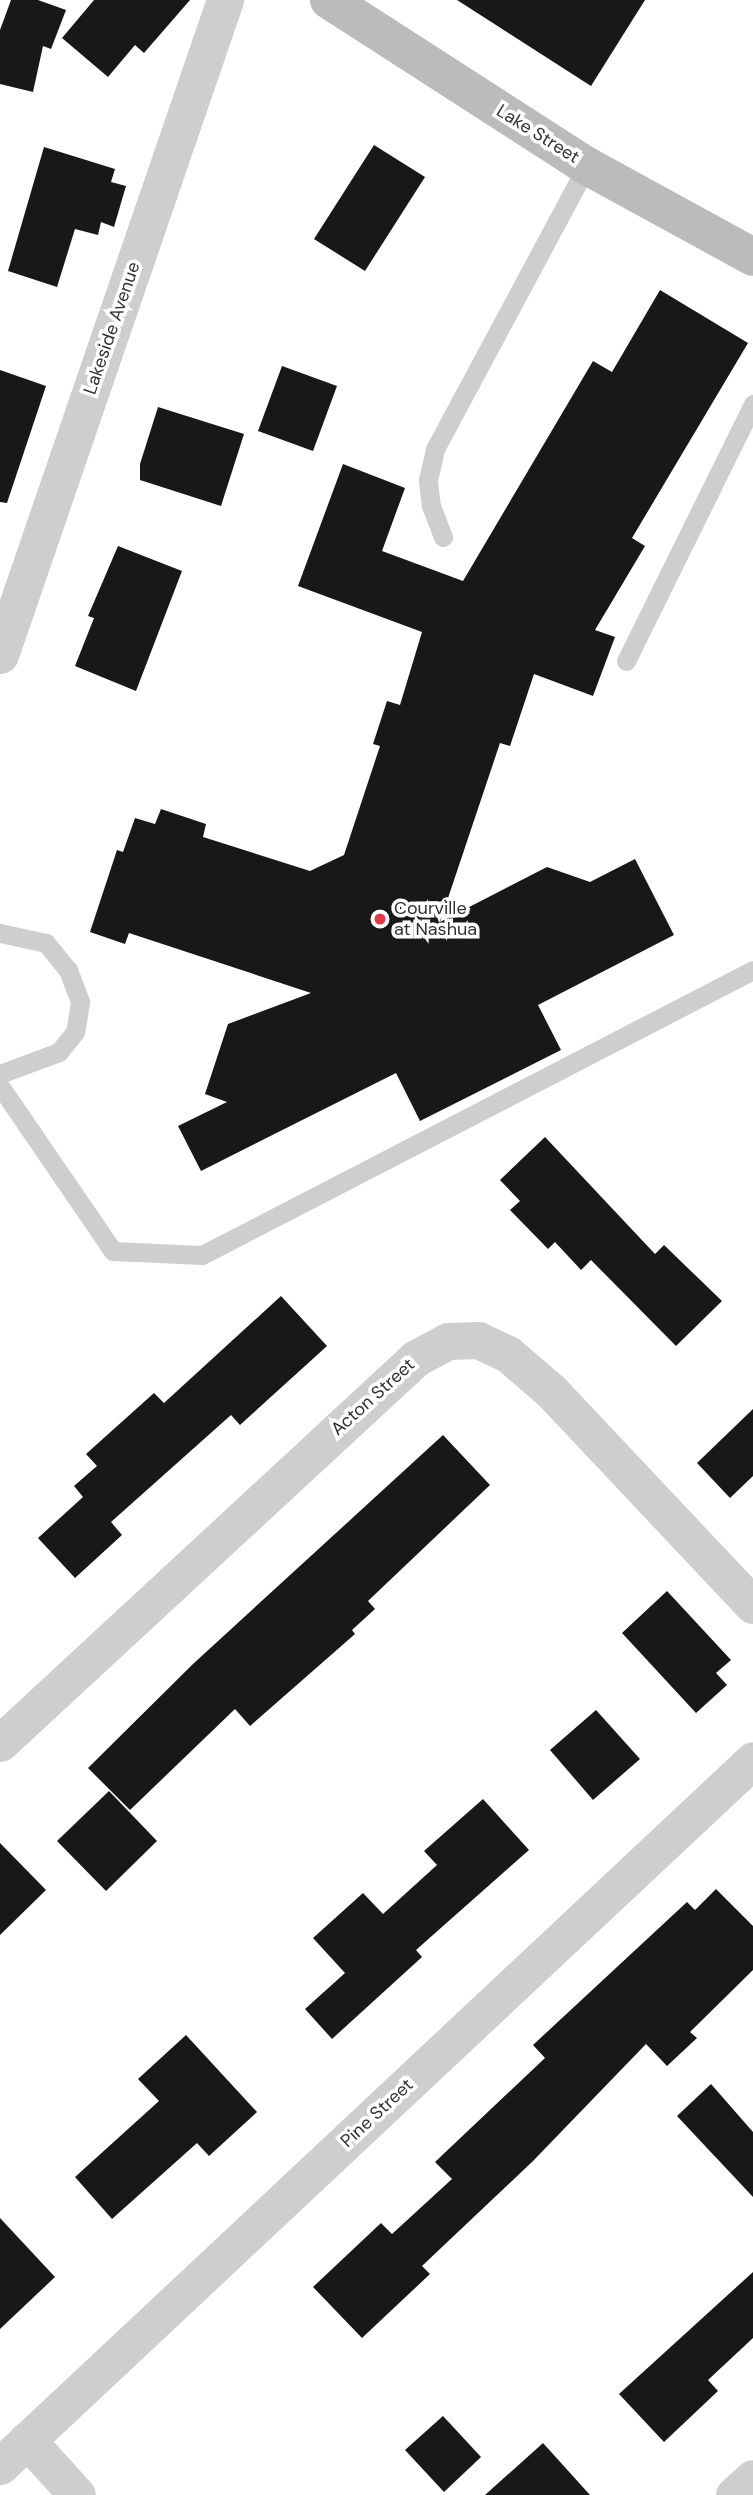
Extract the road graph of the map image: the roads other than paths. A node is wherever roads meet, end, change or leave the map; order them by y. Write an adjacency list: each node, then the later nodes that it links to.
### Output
1 (225, 0): 7 (street, Lakeside Avenue)
2 (330, 0): 3 (street, Lake Street)
3 (587, 166): 4 (street, Lake Street); 6 (lane)
4 (753, 257)
5 (753, 404): 8 (lane)
6 (443, 537)
7 (0, 655)
8 (626, 661)
9 (0, 933): 11 (lane)
10 (753, 970): 12 (lane)
11 (0, 1074)
12 (0, 1086)
13 (753, 1605): 14 (street, Acton Street)
14 (0, 1743)
15 (753, 1760): 16 (street, Pine Street)
16 (27, 2440): 17 (street, Pine Street); 19 (street)
17 (0, 2466)
18 (753, 2478): 20 (street)
19 (77, 2495)
20 (734, 2495)

